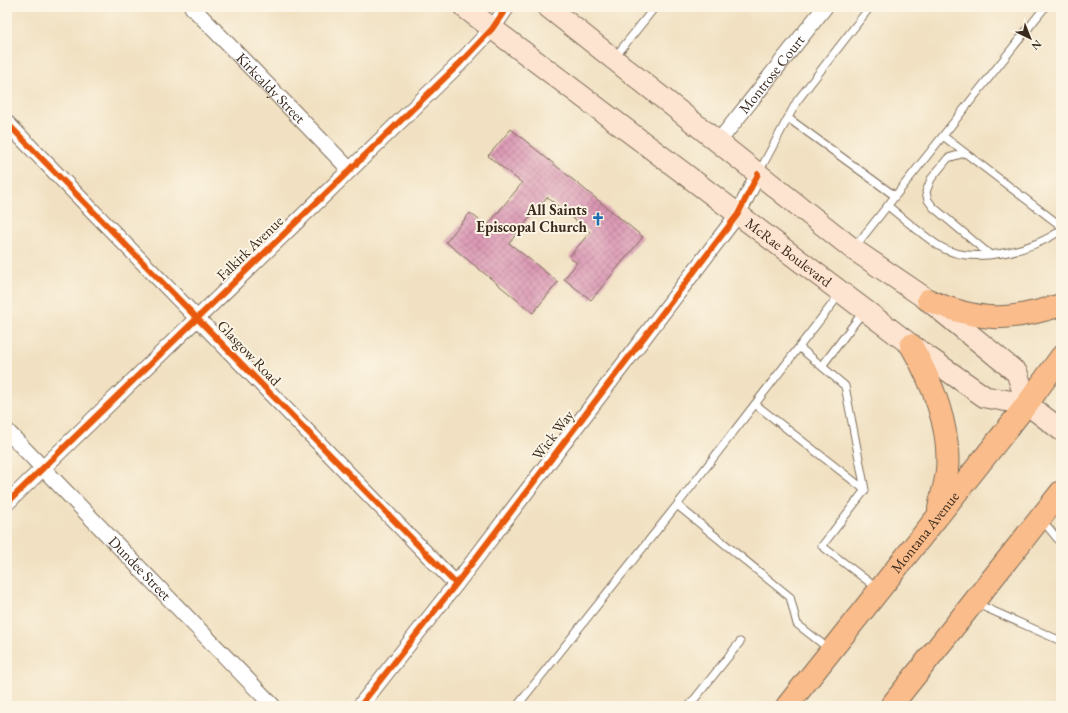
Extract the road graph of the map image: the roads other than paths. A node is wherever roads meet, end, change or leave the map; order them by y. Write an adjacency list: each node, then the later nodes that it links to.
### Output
1 (192, 7): 16 (street, Kirkcaldy Street)
2 (464, 7): 9 (main road, McRae Boulevard)
3 (507, 7): 9 (street, Falkirk Avenue)
4 (548, 7): 10 (main road)
5 (655, 7): 10 (lane)
6 (825, 7): 14 (street, Montrose Court)
7 (870, 7): 11 (lane)
8 (1045, 7): 13 (lane)
9 (492, 29): 16 (street, Falkirk Avenue); 20 (main road, McRae Boulevard)
10 (614, 59): 14 (main road)
11 (788, 118): 17 (lane); 18 (lane)
12 (7, 123): 29 (street, Glasgow Road)
13 (943, 136): 15 (lane); 18 (lane)
14 (719, 141): 17 (main road)
15 (965, 153): 21 (lane); 24 (lane)
16 (350, 170): 29 (street, Falkirk Avenue)
17 (758, 174): 20 (street, Wick Way); 23 (main road)
18 (895, 196): 19 (lane)
19 (888, 206): 23 (lane); 24 (lane)
20 (738, 214): 25 (main road, McRae Boulevard); 46 (street, Wick Way)
21 (1061, 226)
22 (1061, 230): 24 (lane)
23 (853, 249): 26 (main road)
24 (989, 254)
25 (841, 292): 28 (main road, McRae Boulevard); 31 (lane)
26 (928, 300): 27 (highway); 35 (main road)
27 (1061, 305)
28 (864, 309): 30 (main road, McRae Boulevard); 33 (lane)
29 (197, 318): 38 (street, Falkirk Avenue); 46 (street, Glasgow Road)
30 (911, 345): 35 (main road, McRae Boulevard); 43 (highway)
31 (799, 347): 33 (lane); 34 (lane)
32 (1061, 357): 35 (highway, Montana Avenue)
33 (822, 366): 39 (lane)
34 (755, 404): 39 (lane); 42 (lane)
35 (1028, 404): 36 (main road, McRae Boulevard); 43 (highway, Montana Avenue)
36 (1061, 430)
37 (7, 431): 38 (street, Dundee Street)
38 (43, 468): 41 (street, Falkirk Avenue); 54 (street, Dundee Street)
39 (865, 490): 47 (lane)
40 (1061, 492): 44 (highway)
41 (7, 504)
42 (677, 505): 51 (lane); 56 (lane)
43 (938, 515): 47 (highway, Montana Avenue)
44 (1040, 518): 45 (lane); 48 (highway)
45 (1061, 543)
46 (456, 584): 55 (street, Wick Way)
47 (879, 590): 51 (highway, Montana Avenue)
48 (973, 602): 49 (lane); 59 (highway)
49 (1061, 641)
50 (740, 642): 57 (lane)
51 (831, 651): 58 (highway, Montana Avenue)
52 (1061, 661): 53 (lane)
53 (1061, 664)
54 (273, 706)
55 (360, 706)
56 (517, 706)
57 (689, 706)
58 (787, 706)
59 (891, 706)

